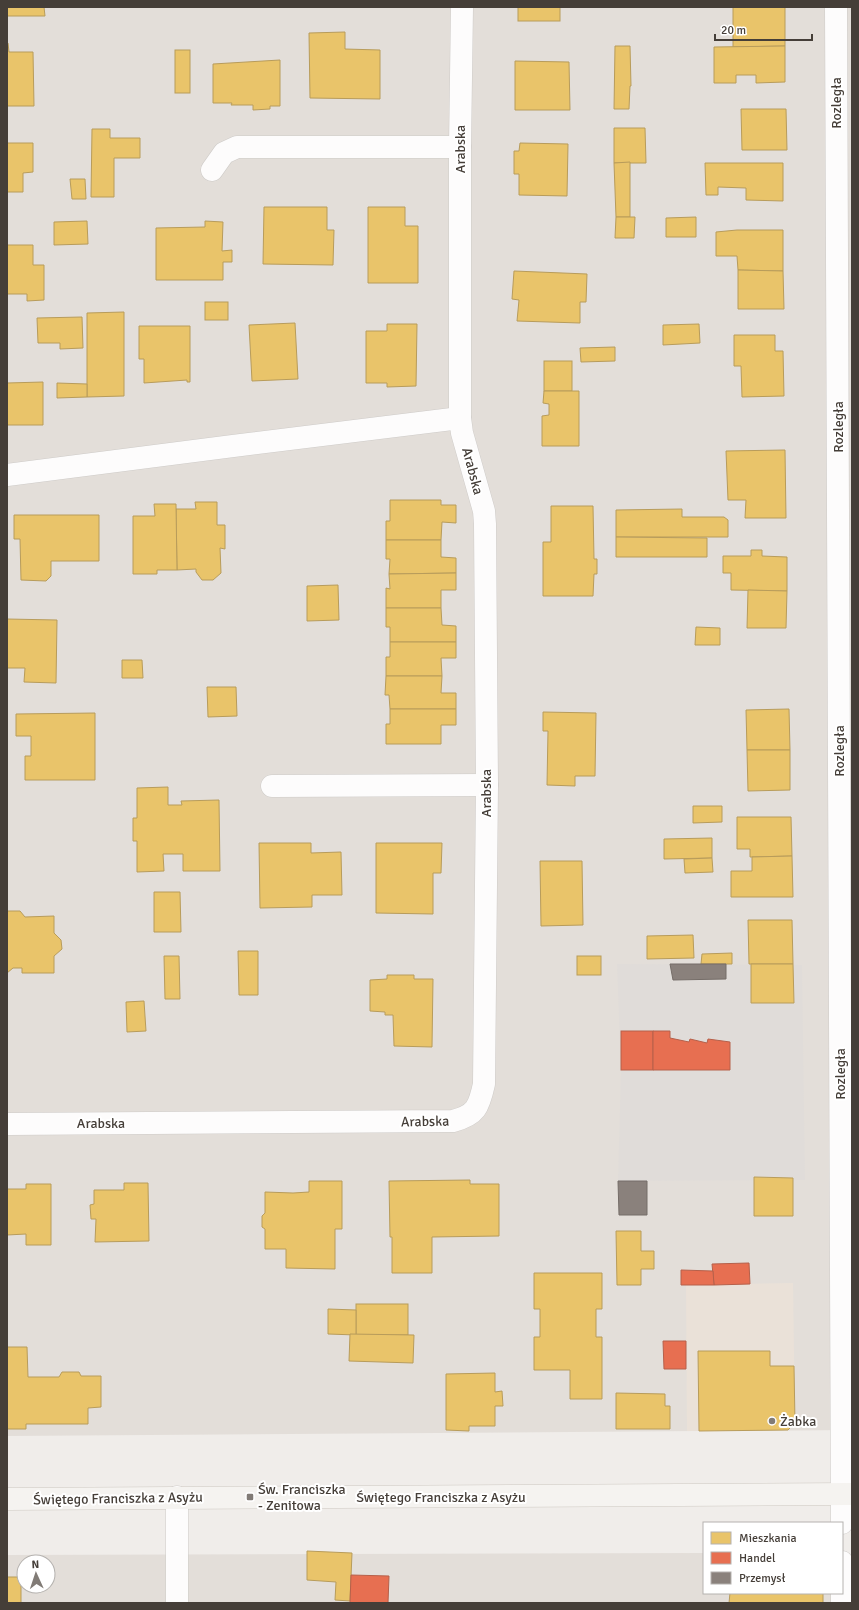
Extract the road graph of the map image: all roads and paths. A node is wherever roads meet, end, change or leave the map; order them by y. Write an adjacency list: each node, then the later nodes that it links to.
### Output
1 (462, 7): 3 (street, Arabska)
2 (836, 7): 9 (street, Rozległa)
3 (460, 147): 4 (street); 5 (street, Arabska)
4 (212, 170)
5 (460, 418): 6 (street); 7 (street, Arabska)
6 (7, 475)
7 (486, 785): 8 (street); 10 (street, Arabska)
8 (272, 786)
9 (846, 982): 11 (street, Rozległa)
10 (7, 1124)
11 (847, 1494): 12 (street, Świętego Franciszka z Asyżu); 14 (street, Rozległa)
12 (177, 1497): 13 (street, Świętego Franciszka z Asyżu); 15 (street)
13 (7, 1499)
14 (842, 1522)
15 (176, 1603)

